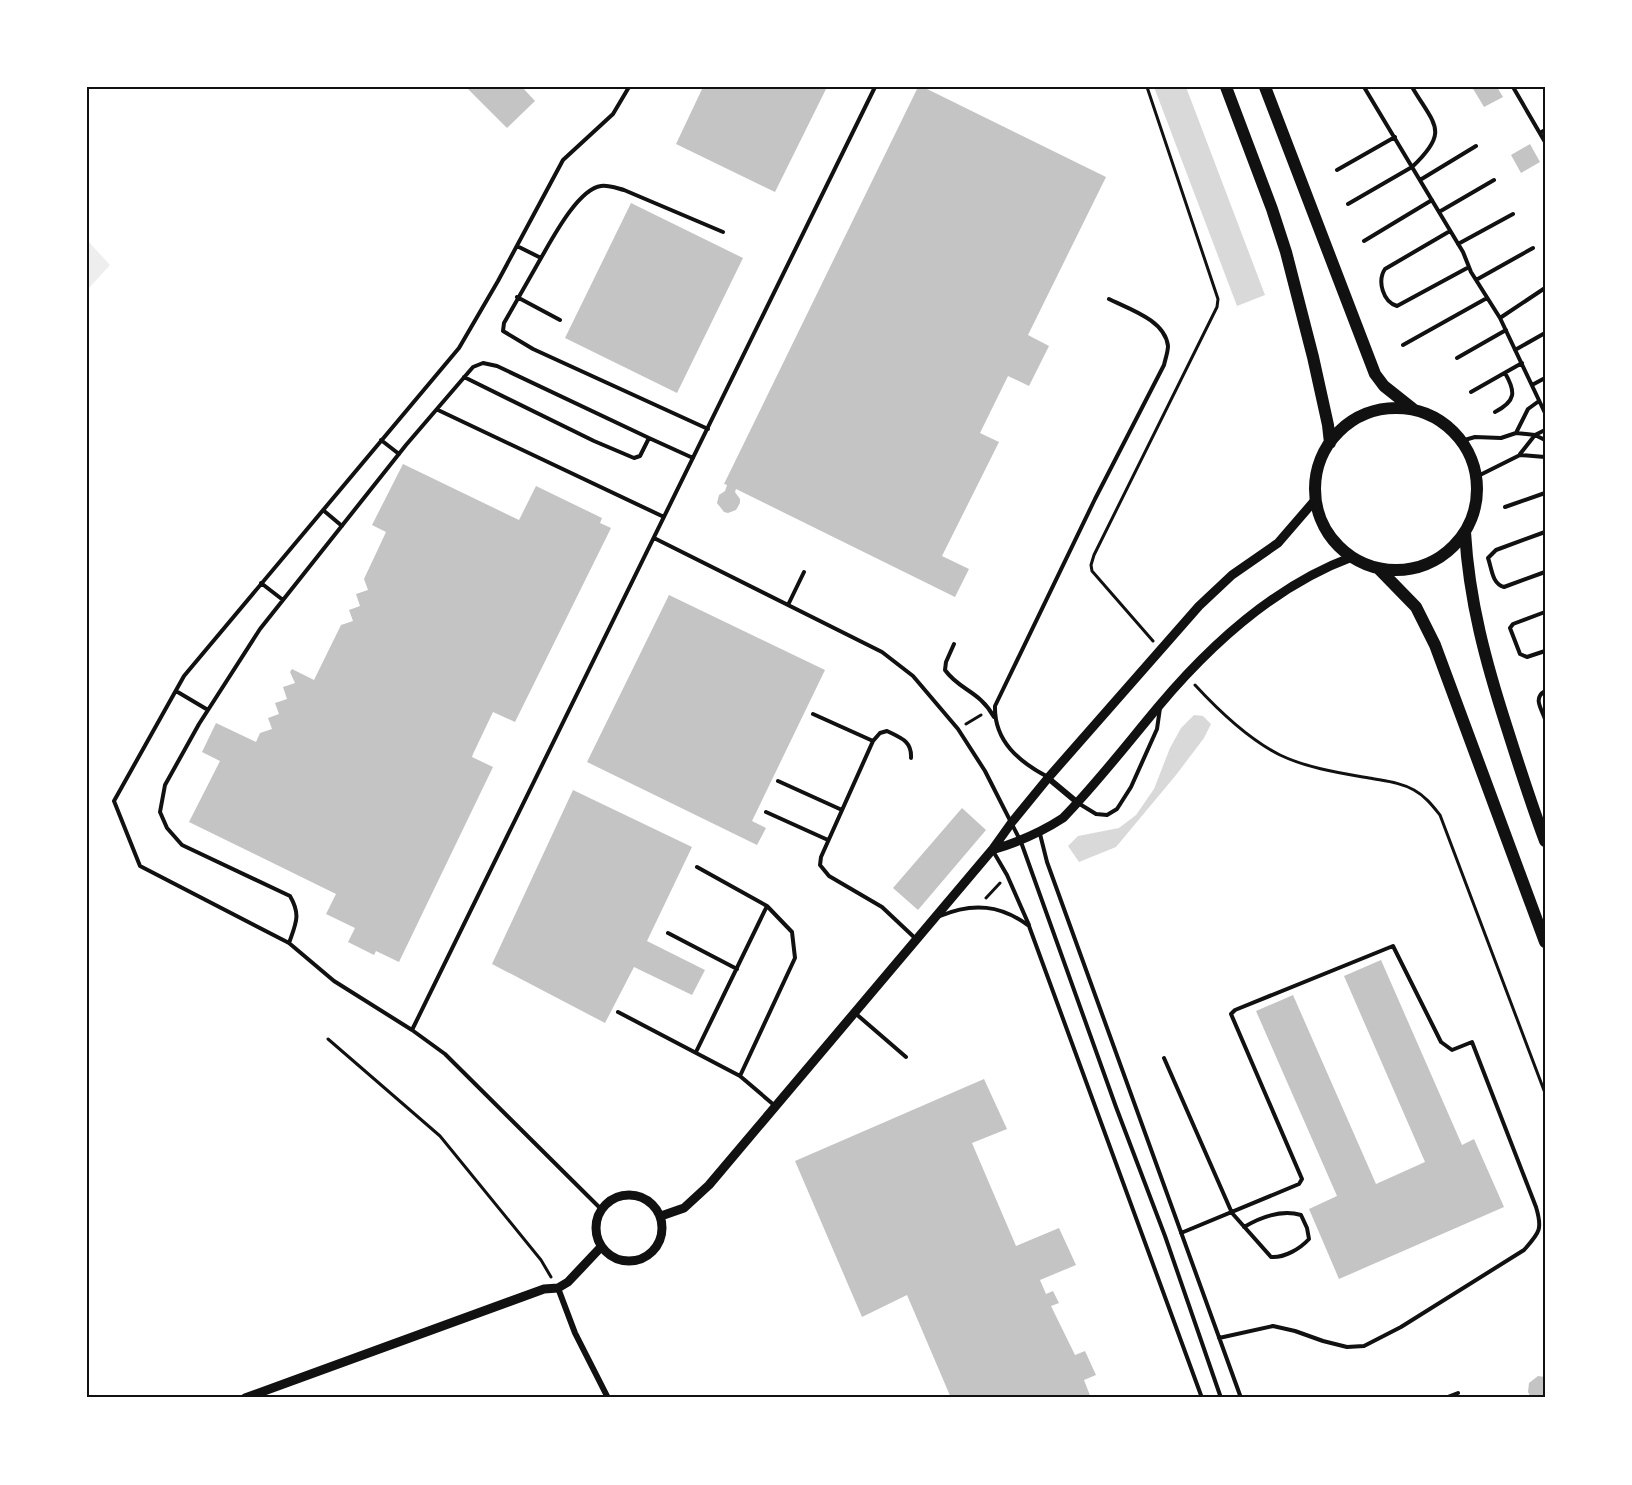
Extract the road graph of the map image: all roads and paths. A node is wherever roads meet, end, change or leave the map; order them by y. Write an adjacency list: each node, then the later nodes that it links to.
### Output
1 (629, 87): 25 (lane)
2 (875, 87): 52 (lane)
3 (1226, 87): 60 (main road)
4 (1264, 87): 49 (main road)
5 (1364, 87): 10 (lane)
6 (1412, 87): 13 (lane)
7 (1513, 87): 9 (lane)
8 (1545, 130): 9 (lane)
9 (1540, 133): 11 (lane)
10 (1395, 137): 13 (lane); 14 (lane)
11 (1545, 142)
12 (1476, 147): 15 (lane)
13 (1412, 167): 15 (lane); 18 (lane)
14 (1337, 170)
15 (1420, 180): 17 (lane)
16 (1494, 180): 19 (lane)
17 (1432, 200): 19 (lane); 23 (lane)
18 (1348, 204)
19 (1439, 212): 21 (lane)
20 (1513, 214): 24 (lane)
21 (1450, 231): 24 (lane); 28 (lane)
22 (723, 232): 27 (lane)
23 (1364, 241)
24 (1458, 244): 28 (lane)
25 (517, 246): 27 (lane); 57 (lane)
26 (1533, 248): 29 (lane)
27 (540, 258): 31 (lane)
28 (1468, 267): 29 (lane)
29 (1476, 280): 32 (lane)
30 (1545, 288): 34 (lane)
31 (517, 297): 35 (lane); 52 (lane)
32 (1487, 298): 34 (lane); 38 (lane)
33 (1109, 299): 91 (lane)
34 (1500, 318): 36 (lane)
35 (560, 320)
36 (1506, 330): 39 (lane); 40 (lane)
37 (1545, 333): 39 (lane)
38 (1403, 345)
39 (1515, 350): 41 (lane)
40 (1457, 358)
41 (1522, 363): 42 (lane); 45 (lane)
42 (1504, 373): 46 (lane); 50 (lane)
43 (464, 377): 48 (lane); 56 (lane); 56 (lane)
44 (1545, 378): 45 (lane)
45 (1532, 385): 47 (lane)
46 (1471, 392)
47 (1539, 401): 51 (lane); 54 (lane)
48 (438, 410): 61 (lane); 70 (lane)
49 (1413, 410): 59 (main road); 60 (main road)
50 (1495, 412)
51 (1545, 413)
52 (708, 429): 64 (lane)
53 (1545, 430): 55 (lane)
54 (1516, 433): 55 (lane); 59 (lane)
55 (1535, 435): 58 (lane); 62 (lane)
56 (649, 438): 64 (lane)
57 (381, 440): 61 (lane); 69 (lane)
58 (1545, 440)
59 (1461, 441): 65 (main road)
60 (1330, 443): 67 (main road)
61 (399, 454): 71 (lane)
62 (1520, 455): 63 (lane); 65 (lane)
63 (1545, 457)
64 (693, 458): 70 (lane)
65 (1476, 477): 72 (main road)
66 (1545, 493): 68 (lane)
67 (1316, 499): 75 (main road); 96 (street)
68 (1505, 507)
69 (322, 510): 71 (lane); 79 (lane)
70 (664, 517): 74 (lane)
71 (342, 526): 80 (lane)
72 (1465, 532): 76 (main road); 104 (main road)
73 (1545, 532): 78 (lane)
74 (654, 538): 81 (lane); 118 (lane)
75 (1352, 557): 76 (main road); 87 (street)
76 (1378, 568): 113 (main road)
77 (804, 572): 81 (lane)
78 (1545, 572)
79 (261, 583): 80 (lane); 85 (lane)
80 (283, 600): 89 (lane)
81 (788, 605): 93 (lane)
82 (1545, 612): 84 (lane)
83 (954, 644): 88 (lane)
84 (1545, 651)
85 (176, 691): 89 (lane); 114 (lane)
86 (1545, 691): 92 (lane)
87 (1160, 705): 98 (street); 98 (lane)
88 (990, 709): 91 (lane); 93 (path)
89 (208, 710): 114 (lane)
90 (813, 714): 94 (lane)
91 (994, 717): 96 (lane)
92 (1545, 719)
93 (958, 729): 101 (lane)
94 (873, 741): 95 (lane); 99 (lane)
95 (911, 758)
96 (1048, 778): 98 (street); 101 (street)
97 (778, 781): 99 (lane)
98 (1078, 803): 102 (street)
99 (842, 810): 103 (lane)
100 (766, 812): 103 (lane)
101 (1012, 822): 105 (lane); 106 (street)
102 (1040, 833): 105 (street); 129 (lane)
103 (828, 840): 112 (lane)
104 (1545, 841)
105 (1021, 842): 106 (street); 137 (lane)
106 (992, 850): 109 (street); 110 (lane)
107 (697, 867): 108 (lane)
108 (767, 906): 115 (lane); 123 (lane)
109 (934, 918): 110 (lane); 112 (street)
110 (1029, 926): 136 (lane)
111 (668, 933): 115 (lane)
112 (917, 939): 117 (street)
113 (1545, 942)
114 (289, 943): 118 (lane)
115 (737, 969): 120 (lane)
116 (618, 1012): 120 (lane)
117 (855, 1013): 121 (lane); 124 (street)
118 (412, 1030): 125 (lane)
119 (328, 1039): 131 (path)
120 (696, 1052): 123 (lane)
121 (906, 1057)
122 (1164, 1058): 126 (lane)
123 (740, 1076): 124 (lane)
124 (776, 1106): 127 (street)
125 (601, 1209): 127 (street); 130 (street)
126 (1232, 1213): 128 (lane); 129 (lane); 132 (lane)
127 (661, 1216): 130 (street)
128 (1244, 1227): 128 (lane)
129 (1181, 1233): 132 (lane)
130 (601, 1247): 131 (street)
131 (558, 1288): 134 (street); 135 (street)
132 (1219, 1338): 138 (lane)
133 (1458, 1393): 139 (lane)
134 (245, 1398)
135 (608, 1398)
136 (1202, 1398)
137 (1221, 1398)
138 (1240, 1398)
139 (1445, 1398)

